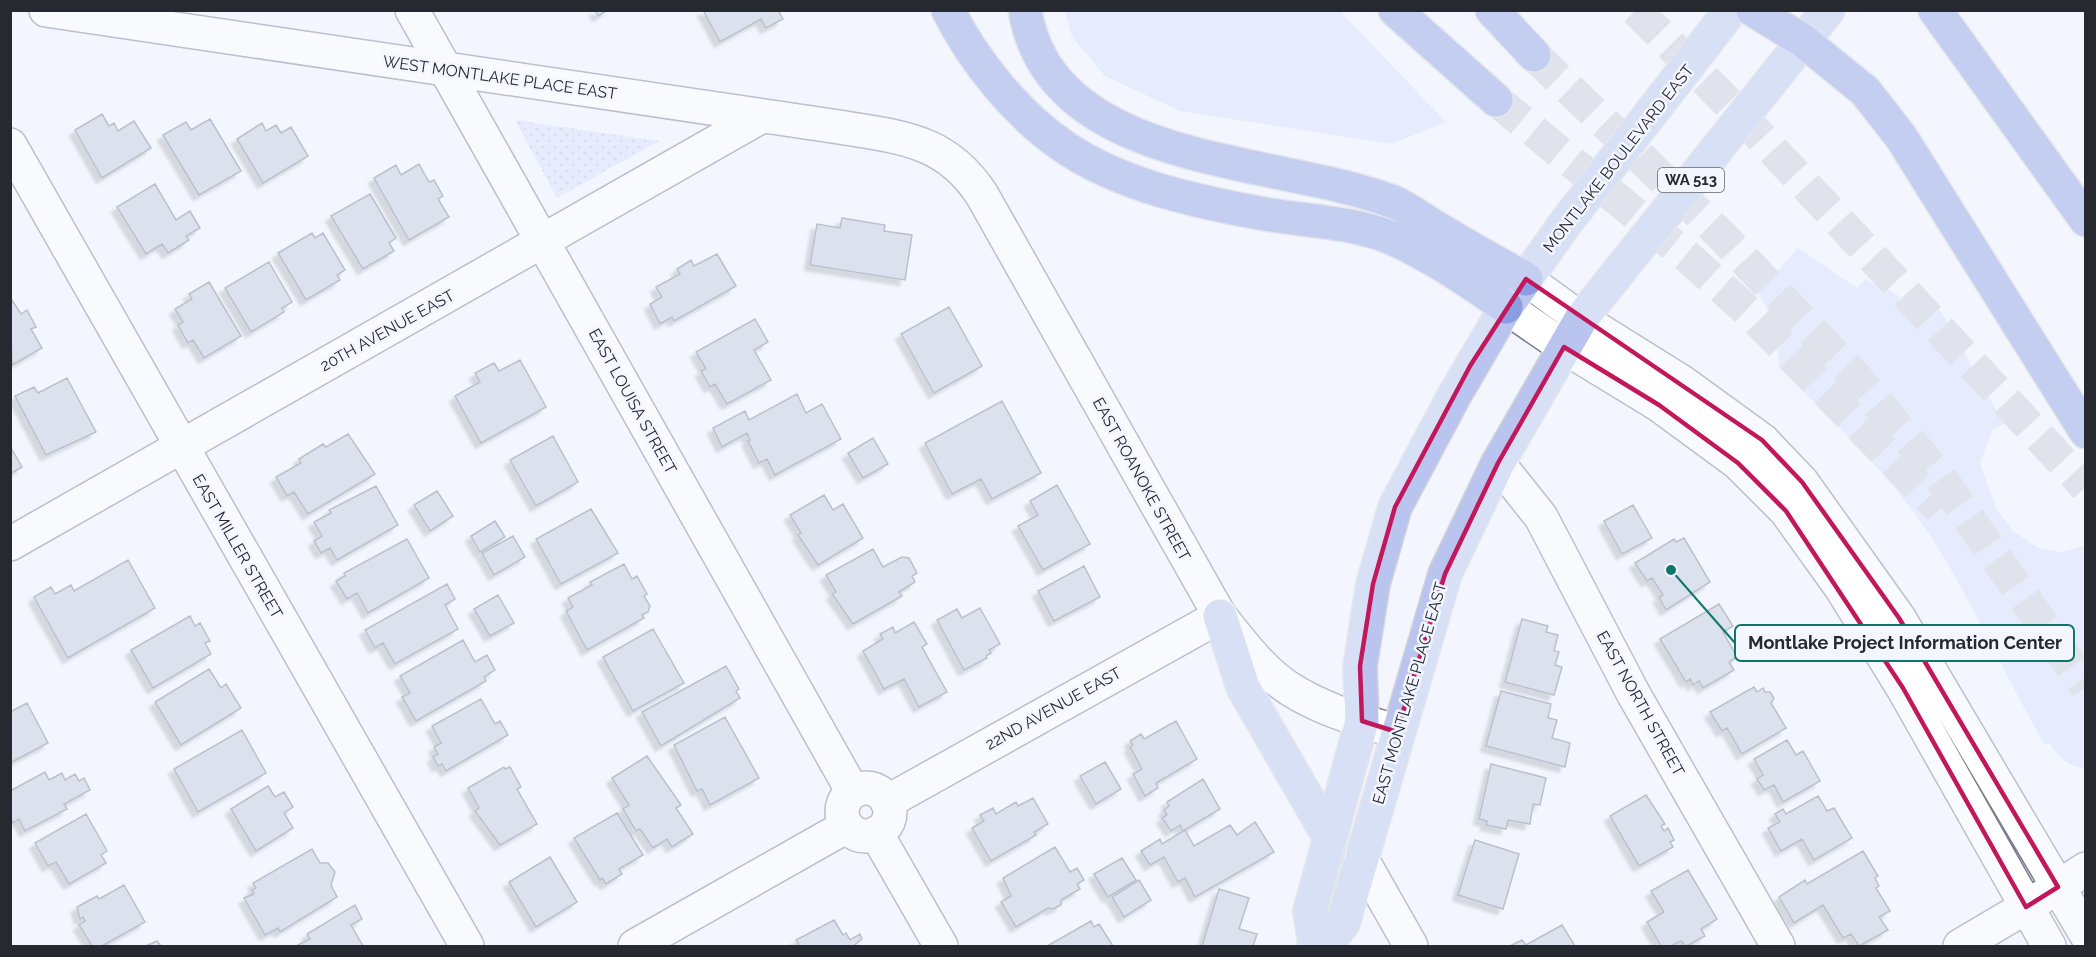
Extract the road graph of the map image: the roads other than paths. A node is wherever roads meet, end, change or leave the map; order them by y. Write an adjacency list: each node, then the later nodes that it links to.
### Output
1 (46, 10): 13 (street, WEST MONTLAKE PLACE EAST)
2 (412, 10): 13 (street, EAST LOUISA STREET)
3 (948, 10): 21 (highway)
4 (1024, 10): 20 (highway)
5 (1395, 10): 14 (highway)
6 (1492, 10): 12 (highway)
7 (1731, 10): 20 (main road, MONTLAKE BOULEVARD EAST)
8 (1753, 10): 11 (highway)
9 (1828, 10): 11 (main road, WA 513)
10 (1935, 10): 18 (highway)
11 (1802, 40): 22 (main road, WA 513); 24 (highway)
12 (1534, 55)
13 (446, 69): 15 (street, WEST MONTLAKE PLACE EAST); 19 (street, EAST LOUISA STREET)
14 (1496, 100)
15 (762, 116): 17 (street, WEST MONTLAKE PLACE EAST); 19 (street, 20TH AVENUE EAST)
16 (10, 145): 25 (street, EAST MILLER STREET)
17 (950, 159): 28 (street, EAST ROANOKE STREET)
18 (2085, 220)
19 (543, 242): 25 (street, 20TH AVENUE EAST); 31 (street, EAST LOUISA STREET)
20 (1526, 279): 21 (main road, MONTLAKE BOULEVARD EAST); 22 (street)
21 (1506, 307): 23 (street); 29 (main road)
22 (1581, 319): 23 (main road, EAST MONTLAKE PLACE EAST / WA 513); 37 (street)
23 (1564, 347): 26 (main road, EAST MONTLAKE PLACE EAST); 38 (street)
24 (2085, 432)
25 (180, 446): 27 (street, 20TH AVENUE EAST); 40 (street, EAST MILLER STREET)
26 (1498, 463): 30 (main road, EAST MONTLAKE PLACE EAST); 46 (street, EAST NORTH STREET)
27 (10, 544)
28 (1220, 616): 29 (street, EAST ROANOKE STREET); 32 (street, 22ND AVENUE EAST); 34 (main road)
29 (1362, 721): 30 (street, EAST ROANOKE STREET); 34 (main road)
30 (1397, 732): 35 (main road, EAST MONTLAKE PLACE EAST)
31 (853, 792): 32 (street); 33 (street)
32 (887, 802): 33 (street)
33 (862, 829): 41 (street); 42 (street)
34 (1330, 838): 43 (main road)
35 (1361, 858): 44 (main road, EAST MONTLAKE PLACE EAST); 45 (street)
36 (2085, 869): 37 (street)
37 (2058, 887): 38 (street); 39 (street)
38 (2026, 908): 47 (street); 48 (street)
39 (2085, 934)
40 (468, 946)
41 (635, 946)
42 (941, 946)
43 (1315, 946)
44 (1325, 946)
45 (1411, 946)
46 (1779, 946)
47 (1960, 946)
48 (2049, 946)

